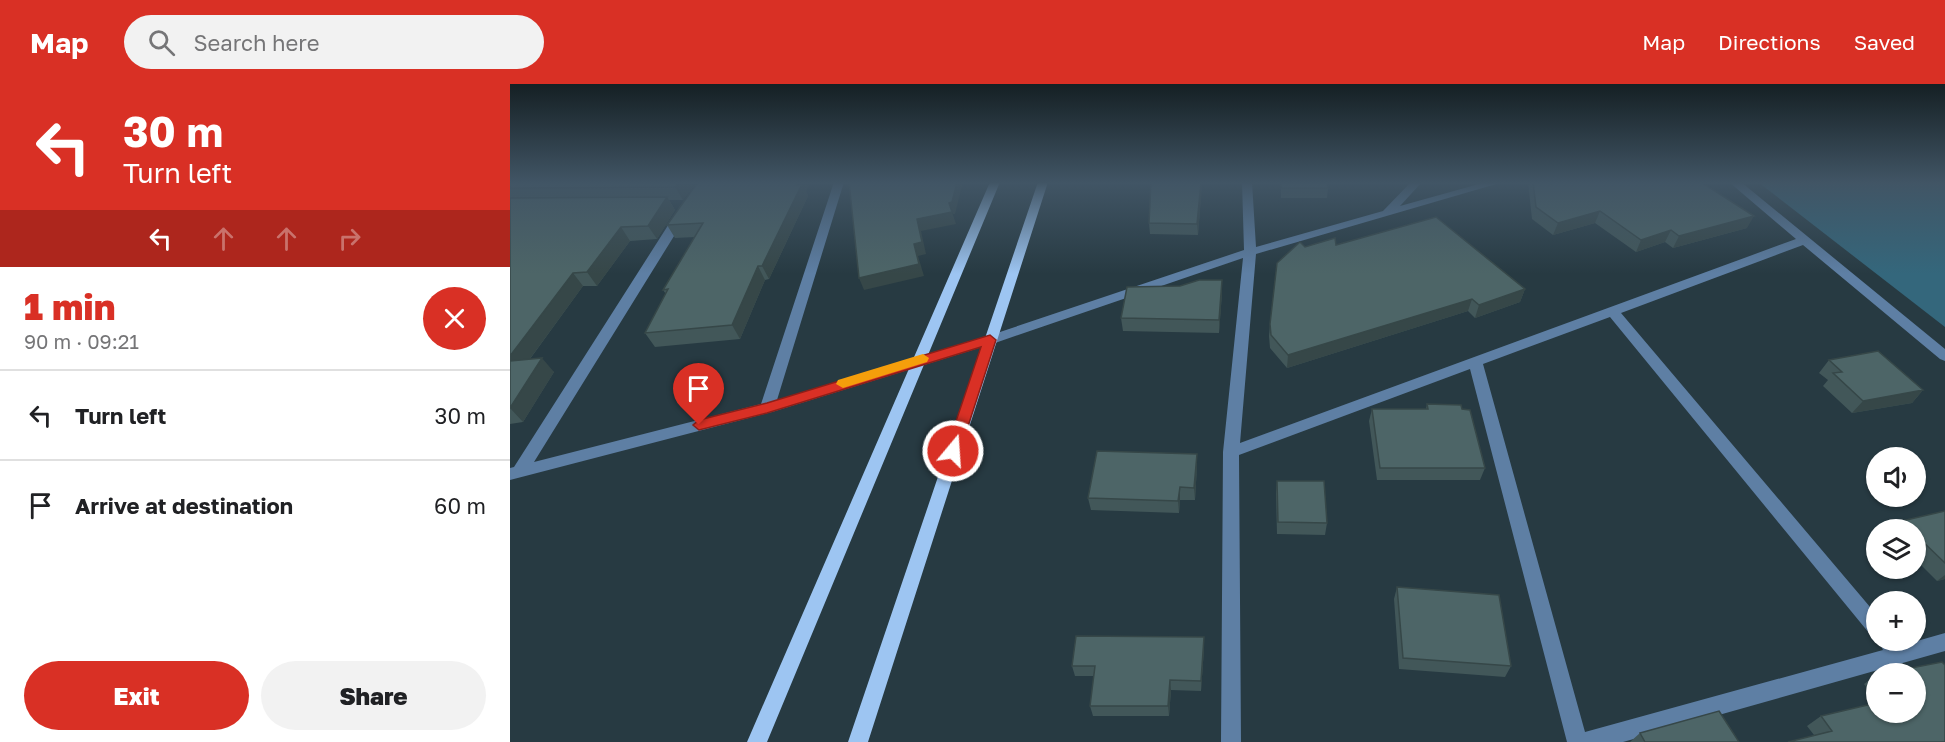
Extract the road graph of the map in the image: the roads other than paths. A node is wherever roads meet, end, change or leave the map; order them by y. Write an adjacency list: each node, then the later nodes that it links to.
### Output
1 (676, 213): 17 (street)
2 (828, 213): 15 (street)
3 (982, 213): 13 (main road)
4 (1033, 213): 11 (main road)
5 (1248, 213): 9 (street)
6 (1386, 213): 9 (street)
7 (1771, 213): 8 (street)
8 (1804, 240): 10 (street); 12 (street)
9 (1250, 252): 11 (street); 16 (street)
10 (1612, 311): 14 (street); 18 (street)
11 (990, 340): 13 (street); 23 (main road)
12 (1945, 356)
13 (918, 360): 15 (street); 22 (main road)
14 (1475, 362): 16 (street); 25 (street)
15 (767, 408): 17 (street)
16 (1231, 452): 24 (street)
17 (515, 472)
18 (1866, 615)
19 (1945, 642): 20 (street)
20 (1926, 644)
21 (1883, 651): 26 (street)
22 (757, 742)
23 (858, 742)
24 (1231, 742)
25 (1577, 742)
26 (1586, 742)

